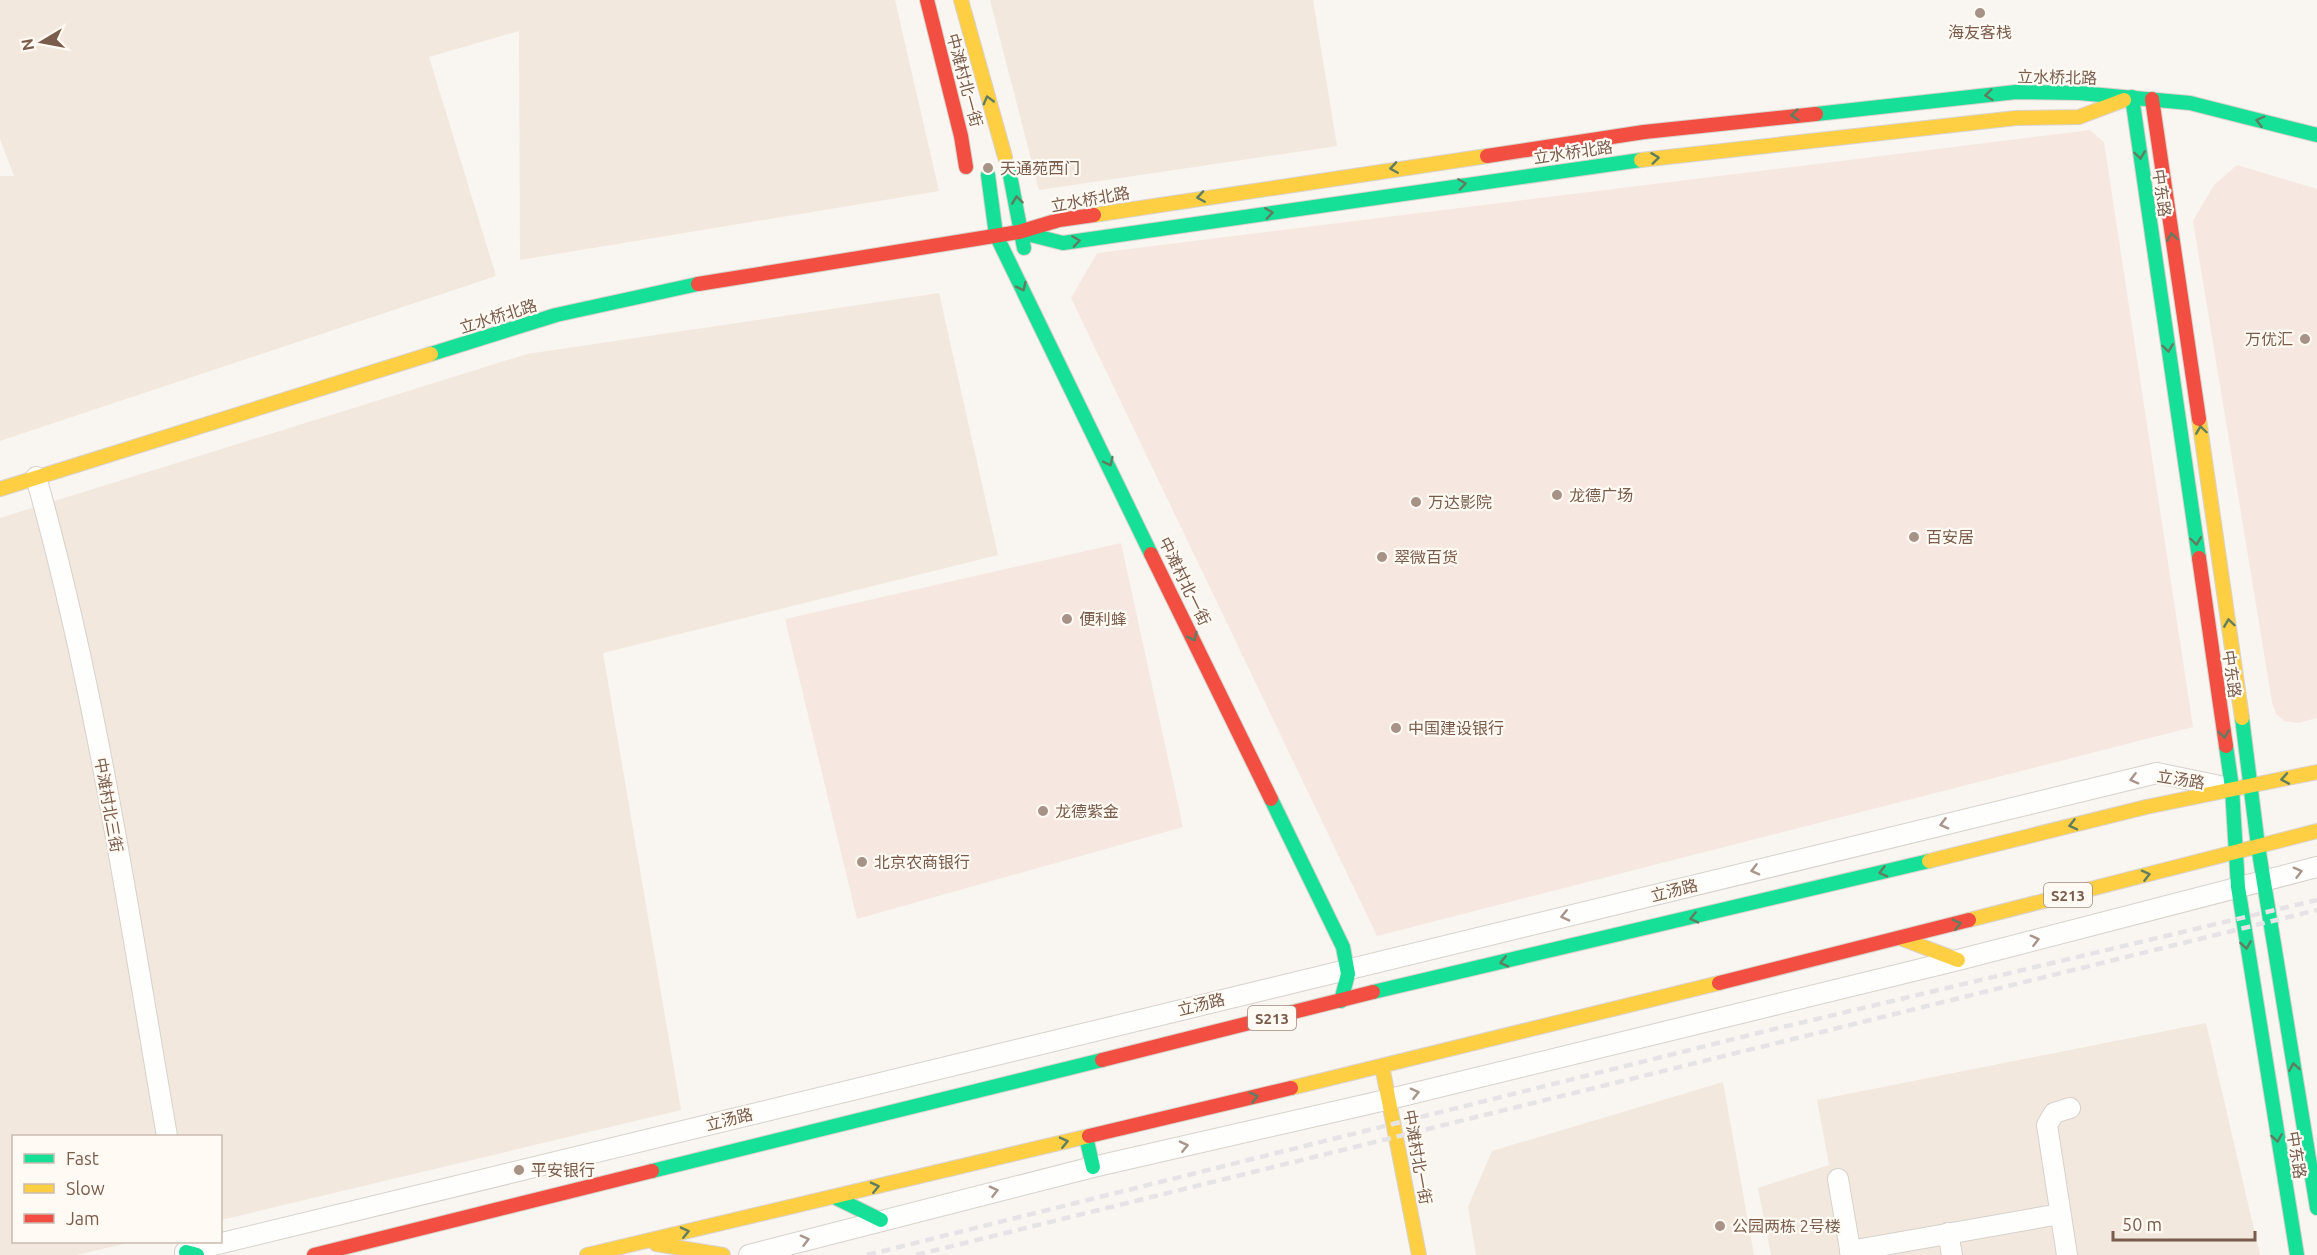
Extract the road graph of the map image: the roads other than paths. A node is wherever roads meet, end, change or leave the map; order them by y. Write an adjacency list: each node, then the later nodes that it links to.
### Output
1 (927, 0): 6 (street, 中滩村北一街)
2 (961, 0): 11 (street, 中滩村北一街, one-way to 2)
3 (2132, 97): 4 (street, 立水桥北路); 11 (street, 立水桥北路, one-way to 11); 11 (street, 立水桥北路, one-way to 3); 19 (street, 中东路, one-way to 19)
4 (2152, 99): 5 (street, 立水桥北路, one-way to 4); 18 (street, 中东路, one-way to 4)
5 (2317, 135)
6 (962, 136): 7 (street, 中滩村北一街); 8 (street)
7 (979, 153)
8 (966, 167)
9 (988, 175): 12 (street, 中滩村北一街)
10 (979, 209): 12 (street)
11 (1019, 232): 12 (street, 立水桥北路); 13 (street, 中滩村北一街)
12 (996, 235): 14 (street, 立水桥北路); 28 (street, 中滩村北一街, one-way to 28)
13 (1030, 265)
14 (36, 477): 15 (street, 立水桥北路); 34 (street, 中滩村北三街)
15 (0, 489)
16 (1172, 564): 28 (street, 中滩村北一街)
17 (2317, 772): 18 (street, 立汤路 / S213, one-way to 18)
18 (2252, 785): 19 (street, 立汤路 / S213); 21 (street, 中东路)
19 (2232, 788): 22 (street, 中东路); 28 (street, 立汤路 / S213, one-way to 28); 29 (street, 立汤路 / S213, one-way to 29)
20 (2317, 831): 21 (street, S213)
21 (2258, 846): 22 (street, S213); 24 (street, 中东路)
22 (2235, 852): 25 (street, 中东路); 26 (street, S213, one-way to 22)
23 (2317, 867): 24 (street, S213, one-way to 23)
24 (2263, 881): 25 (street, S213); 39 (street, 中东路, one-way to 24)
25 (2238, 888): 27 (street, S213, one-way to 25); 55 (street, 中东路, one-way to 55)
26 (1900, 938): 27 (street); 31 (street, S213)
27 (1958, 960): 32 (street, S213, one-way to 27)
28 (1356, 966): 29 (street, 中滩村北一街); 30 (street); 44 (street, 立汤路 / S213)
29 (1379, 991): 30 (street, 立汤路 / S213)
30 (1341, 1001): 48 (street, 立汤路 / S213)
31 (1382, 1066): 32 (street, 中滩村北一街); 35 (street, S213, one-way to 31)
32 (1390, 1099): 36 (street, S213, one-way to 32); 52 (street, 中滩村北一街)
33 (2070, 1108): 40 (street)
34 (167, 1135)
35 (1086, 1137): 36 (street); 38 (street, S213, one-way to 35)
36 (1093, 1167): 41 (street, S213, one-way to 36)
37 (1838, 1179): 47 (street)
38 (834, 1197): 41 (street); 43 (street, S213, one-way to 38)
39 (2317, 1208)
40 (2060, 1214): 42 (street); 54 (street)
41 (881, 1220): 51 (street, S213, one-way to 41)
42 (1948, 1233): 47 (street); 53 (street)
43 (643, 1241): 49 (street, S213); 50 (street)
44 (222, 1242)
45 (218, 1243): 46 (street, 立汤路 / S213)
46 (185, 1251)
47 (1850, 1253)
48 (314, 1255)
49 (587, 1255)
50 (723, 1255)
51 (749, 1255)
52 (1419, 1255)
53 (1952, 1255)
54 (2067, 1255)
55 (2296, 1255)

